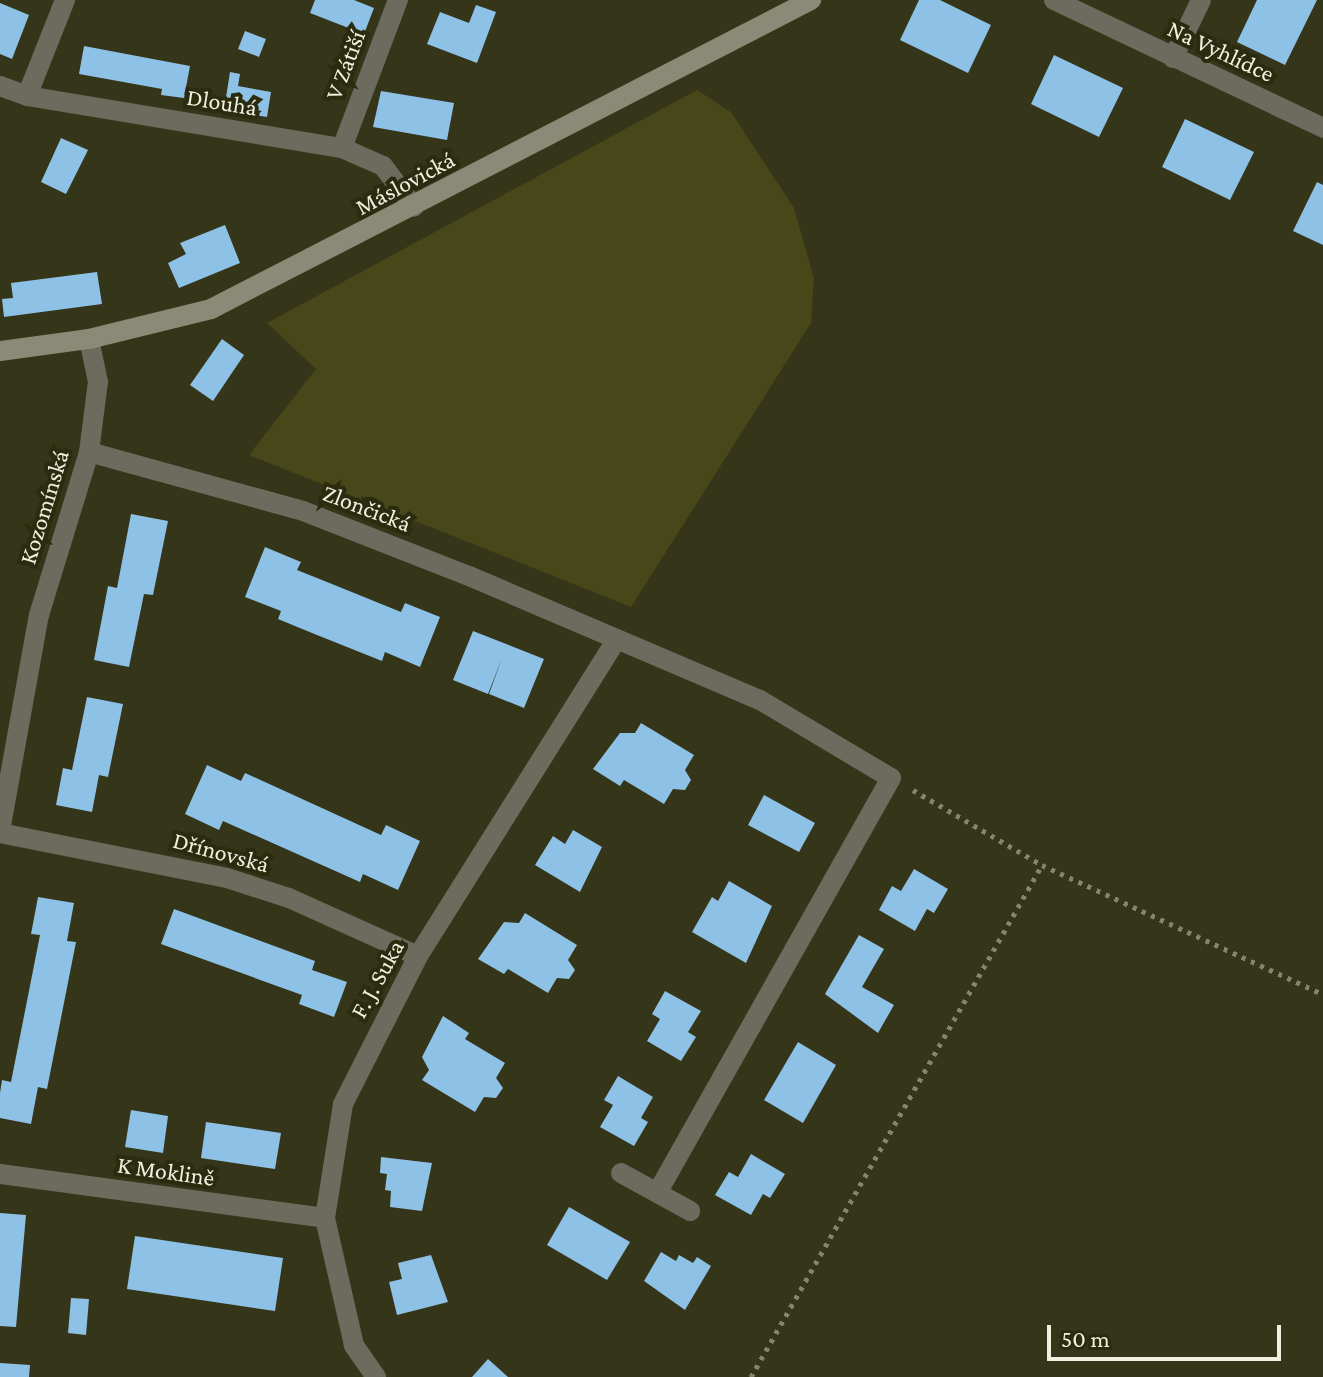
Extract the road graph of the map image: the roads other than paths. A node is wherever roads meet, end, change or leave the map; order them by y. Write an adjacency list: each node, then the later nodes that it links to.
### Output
1 (65, 0): 8 (street)
2 (398, 0): 10 (street, V Zátiší)
3 (811, 0): 11 (street, Máslovická)
4 (1054, 0): 6 (street, Na Vyhlídce)
5 (1201, 0): 6 (street)
6 (1173, 58): 9 (street, Na Vyhlídce)
7 (0, 86): 8 (street, Dlouhá)
8 (27, 96): 10 (street, Dlouhá)
9 (1323, 128)
10 (342, 148): 11 (street, Dlouhá)
11 (414, 207): 12 (street, Máslovická)
12 (89, 339): 13 (street, Máslovická); 14 (street, Kozomínská)
13 (0, 351)
14 (89, 452): 15 (street, Zlončická); 16 (street, Kozomínská)
15 (615, 642): 17 (street, F. J. Suka); 20 (street, Zlončická)
16 (0, 832): 17 (street, Dřínovská)
17 (418, 956): 22 (street, F. J. Suka)
18 (621, 1173): 20 (street)
19 (0, 1174): 22 (street, K Moklině)
20 (657, 1193): 21 (street)
21 (690, 1211)
22 (325, 1218): 23 (street, F. J. Suka)
23 (376, 1377)

